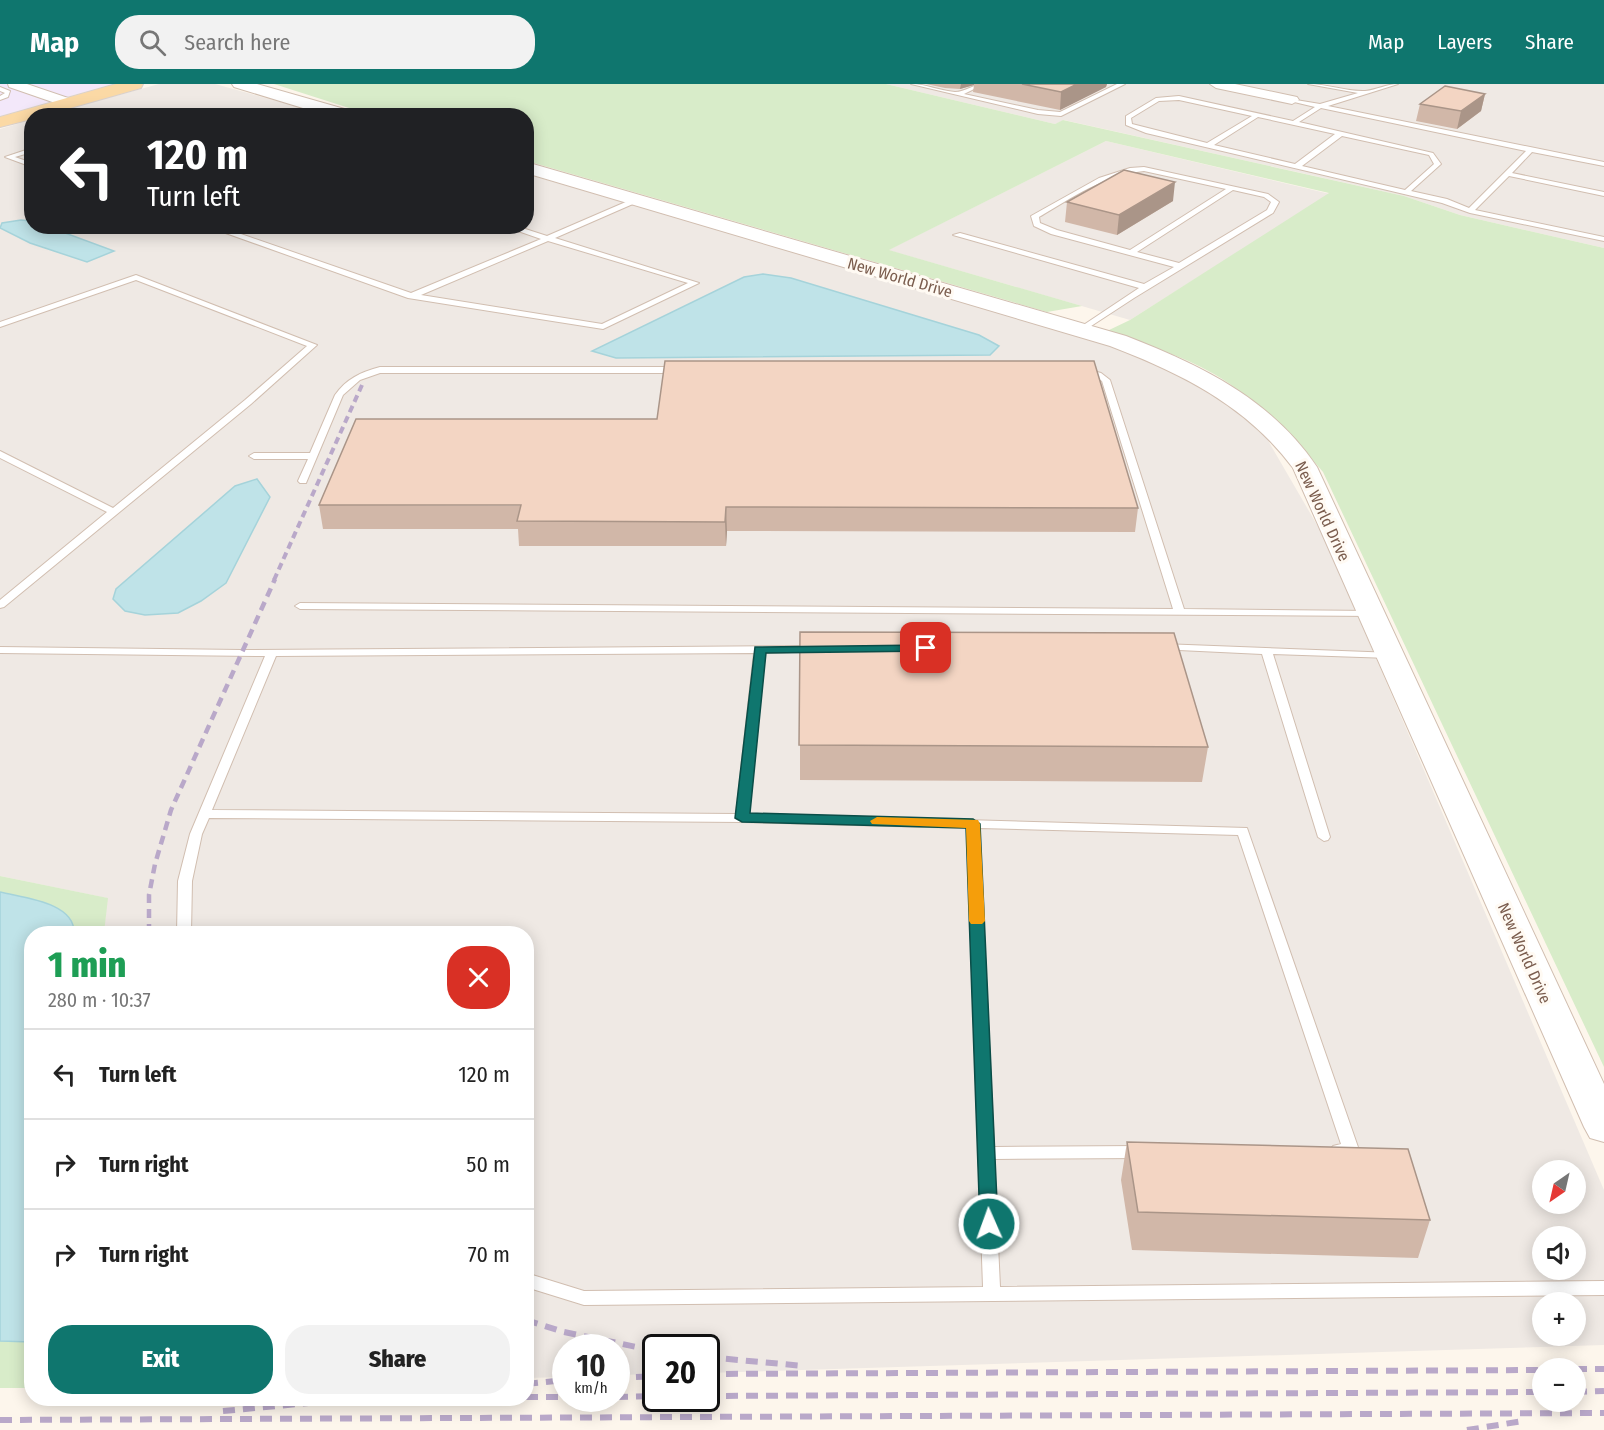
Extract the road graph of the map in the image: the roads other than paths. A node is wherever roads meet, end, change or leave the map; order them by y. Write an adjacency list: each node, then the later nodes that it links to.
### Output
1 (14, 84): 15 (street)
2 (135, 84): 15 (main road)
3 (240, 84): 18 (street)
4 (914, 84): 12 (lane)
5 (981, 84): 12 (lane)
6 (1122, 84): 12 (lane)
7 (1216, 84): 14 (street)
8 (1311, 84): 11 (lane)
9 (1395, 84): 11 (lane)
10 (0, 89): 13 (lane)
11 (1366, 93): 16 (lane)
12 (958, 94)
13 (0, 98)
14 (1292, 100): 16 (lane)
15 (69, 103): 17 (main road)
16 (1320, 106): 22 (lane); 25 (lane)
17 (51, 108)
18 (322, 108)
19 (24, 115): 21 (main road)
20 (1257, 115): 22 (lane); 24 (lane); 24 (lane)
21 (0, 122)
22 (1294, 123): 23 (lane)
23 (1341, 133): 29 (lane); 33 (lane)
24 (1208, 146): 29 (lane)
25 (1531, 150): 28 (lane); 31 (lane)
26 (24, 152): 27 (lane)
27 (24, 162)
28 (1604, 164)
29 (1297, 166): 33 (lane)
30 (534, 169): 35 (street, New World Drive)
31 (1507, 174): 34 (lane); 36 (lane)
32 (1232, 188): 42 (lane); 42 (lane); 43 (lane)
33 (1406, 192): 36 (lane)
34 (1604, 194)
35 (638, 200): 40 (lane); 47 (street, New World Drive)
36 (1470, 211): 41 (lane)
37 (232, 234): 45 (lane)
38 (532, 234): 40 (lane)
39 (957, 235): 44 (lane)
40 (545, 238): 45 (lane); 45 (lane)
41 (1604, 239)
42 (1131, 253): 43 (lane)
43 (1180, 266): 44 (lane)
44 (1145, 287): 47 (lane)
45 (411, 296)
46 (0, 325): 54 (lane)
47 (1082, 330): 58 (street, New World Drive)
48 (1073, 369): 57 (lane)
49 (689, 370): 52 (lane)
50 (0, 454): 54 (lane)
51 (254, 456): 52 (lane)
52 (313, 456): 53 (lane)
53 (303, 481)
54 (114, 512): 55 (lane)
55 (0, 605)
56 (300, 606): 57 (lane)
57 (1179, 612): 58 (lane)
58 (1371, 614): 65 (street, New World Drive)
59 (1151, 647): 63 (lane)
60 (760, 649): 61 (lane); 64 (lane); 67 (lane)
61 (831, 649)
62 (0, 650): 64 (lane)
63 (1266, 650): 65 (lane); 69 (lane)
64 (272, 653): 66 (lane)
65 (1390, 655): 71 (street, New World Drive)
66 (205, 814): 67 (lane); 70 (lane)
67 (742, 818): 68 (lane)
68 (973, 824): 72 (lane); 74 (lane)
69 (1324, 837)
70 (184, 926)
71 (1604, 1127)
72 (1327, 1150)
73 (1151, 1152): 74 (lane)
74 (986, 1153): 77 (lane)
75 (534, 1282): 77 (lane)
76 (1604, 1288): 77 (lane)
77 (992, 1294)

